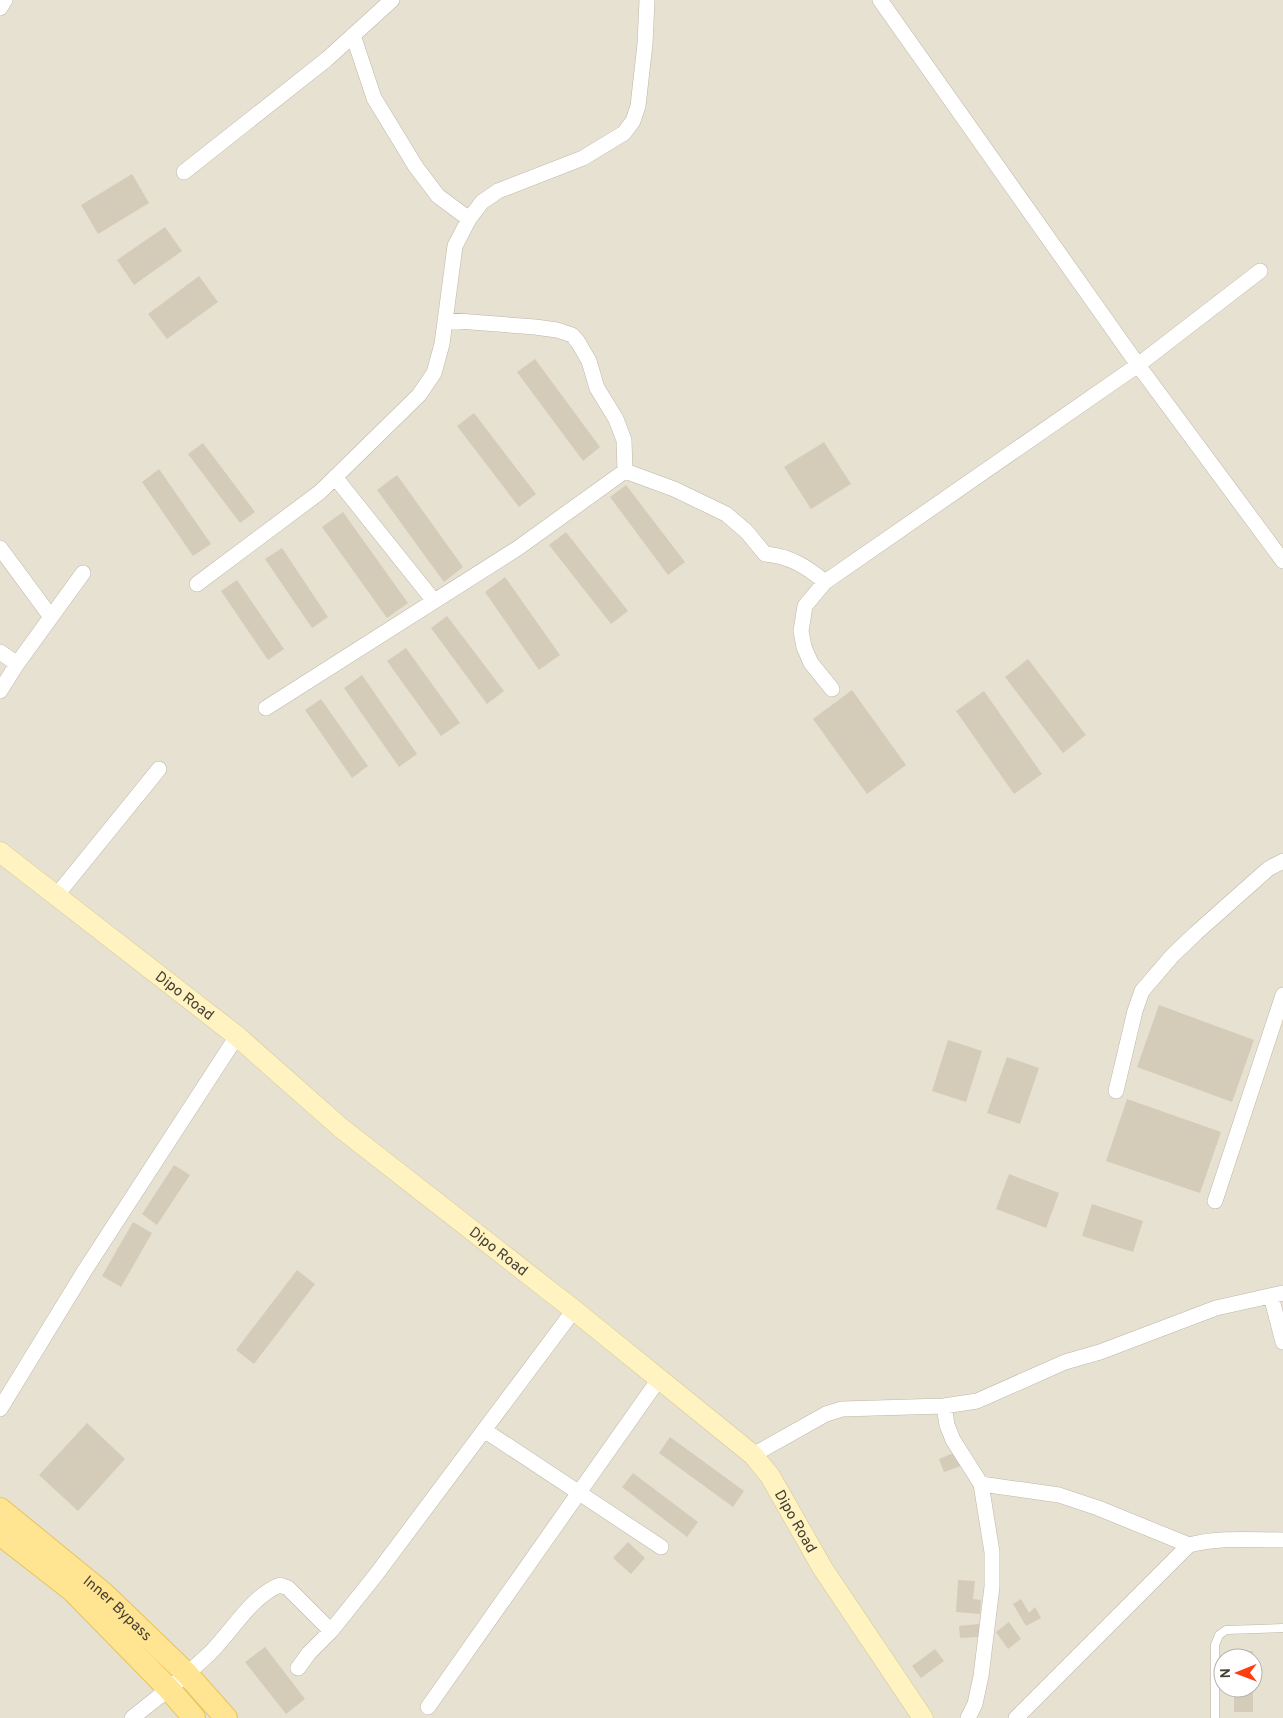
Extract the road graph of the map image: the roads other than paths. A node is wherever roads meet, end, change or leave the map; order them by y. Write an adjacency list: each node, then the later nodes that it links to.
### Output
1 (5, 0): 5 (street)
2 (392, 0): 6 (street)
3 (647, 0): 8 (street)
4 (880, 0): 11 (street)
5 (0, 8)
6 (353, 36): 7 (street); 8 (street)
7 (184, 172)
8 (469, 219): 10 (street)
9 (1260, 271): 11 (street)
10 (445, 320): 12 (street); 13 (street)
11 (1138, 365): 15 (street); 17 (street)
12 (625, 471): 17 (street); 19 (street)
13 (335, 477): 18 (street); 19 (street)
14 (0, 548): 20 (street)
15 (1283, 561)
16 (83, 573): 20 (street)
17 (825, 582): 23 (street)
18 (197, 584)
19 (434, 601): 19 (street)
20 (51, 617): 22 (street)
21 (0, 652): 22 (street)
22 (16, 664): 24 (street)
23 (832, 689)
24 (0, 691)
25 (159, 769): 28 (street)
26 (0, 852): 28 (main road, Dipo Road)
27 (1283, 861): 31 (street)
28 (56, 896): 30 (main road, Dipo Road)
29 (1283, 995): 32 (street)
30 (237, 1036): 34 (main road, Dipo Road); 38 (street)
31 (1116, 1091)
32 (1215, 1201)
33 (1277, 1294): 35 (street); 37 (street)
34 (574, 1310): 36 (main road, Dipo Road); 39 (street)
35 (1283, 1342)
36 (659, 1379): 40 (main road, Dipo Road); 42 (street)
37 (944, 1406): 40 (street); 41 (street)
38 (0, 1409)
39 (484, 1430): 42 (street); 49 (street)
40 (754, 1455): 57 (main road, Dipo Road)
41 (981, 1484): 46 (street); 58 (street)
42 (579, 1493): 47 (street); 53 (street)
43 (0, 1509): 51 (main road, Inner Bypass)
44 (0, 1534): 52 (main road, Inner Bypass)
45 (1283, 1540): 46 (street)
46 (1189, 1545): 59 (street)
47 (661, 1547)
48 (1283, 1628): 60 (lane)
49 (331, 1631): 50 (street); 51 (street)
50 (298, 1668)
51 (187, 1674): 52 (street); 56 (main road, Inner Bypass)
52 (169, 1689): 54 (street); 55 (main road, Inner Bypass)
53 (428, 1707)
54 (132, 1718)
55 (194, 1718)
56 (226, 1718)
57 (923, 1718)
58 (968, 1718)
59 (1016, 1718)
60 (1215, 1718)

